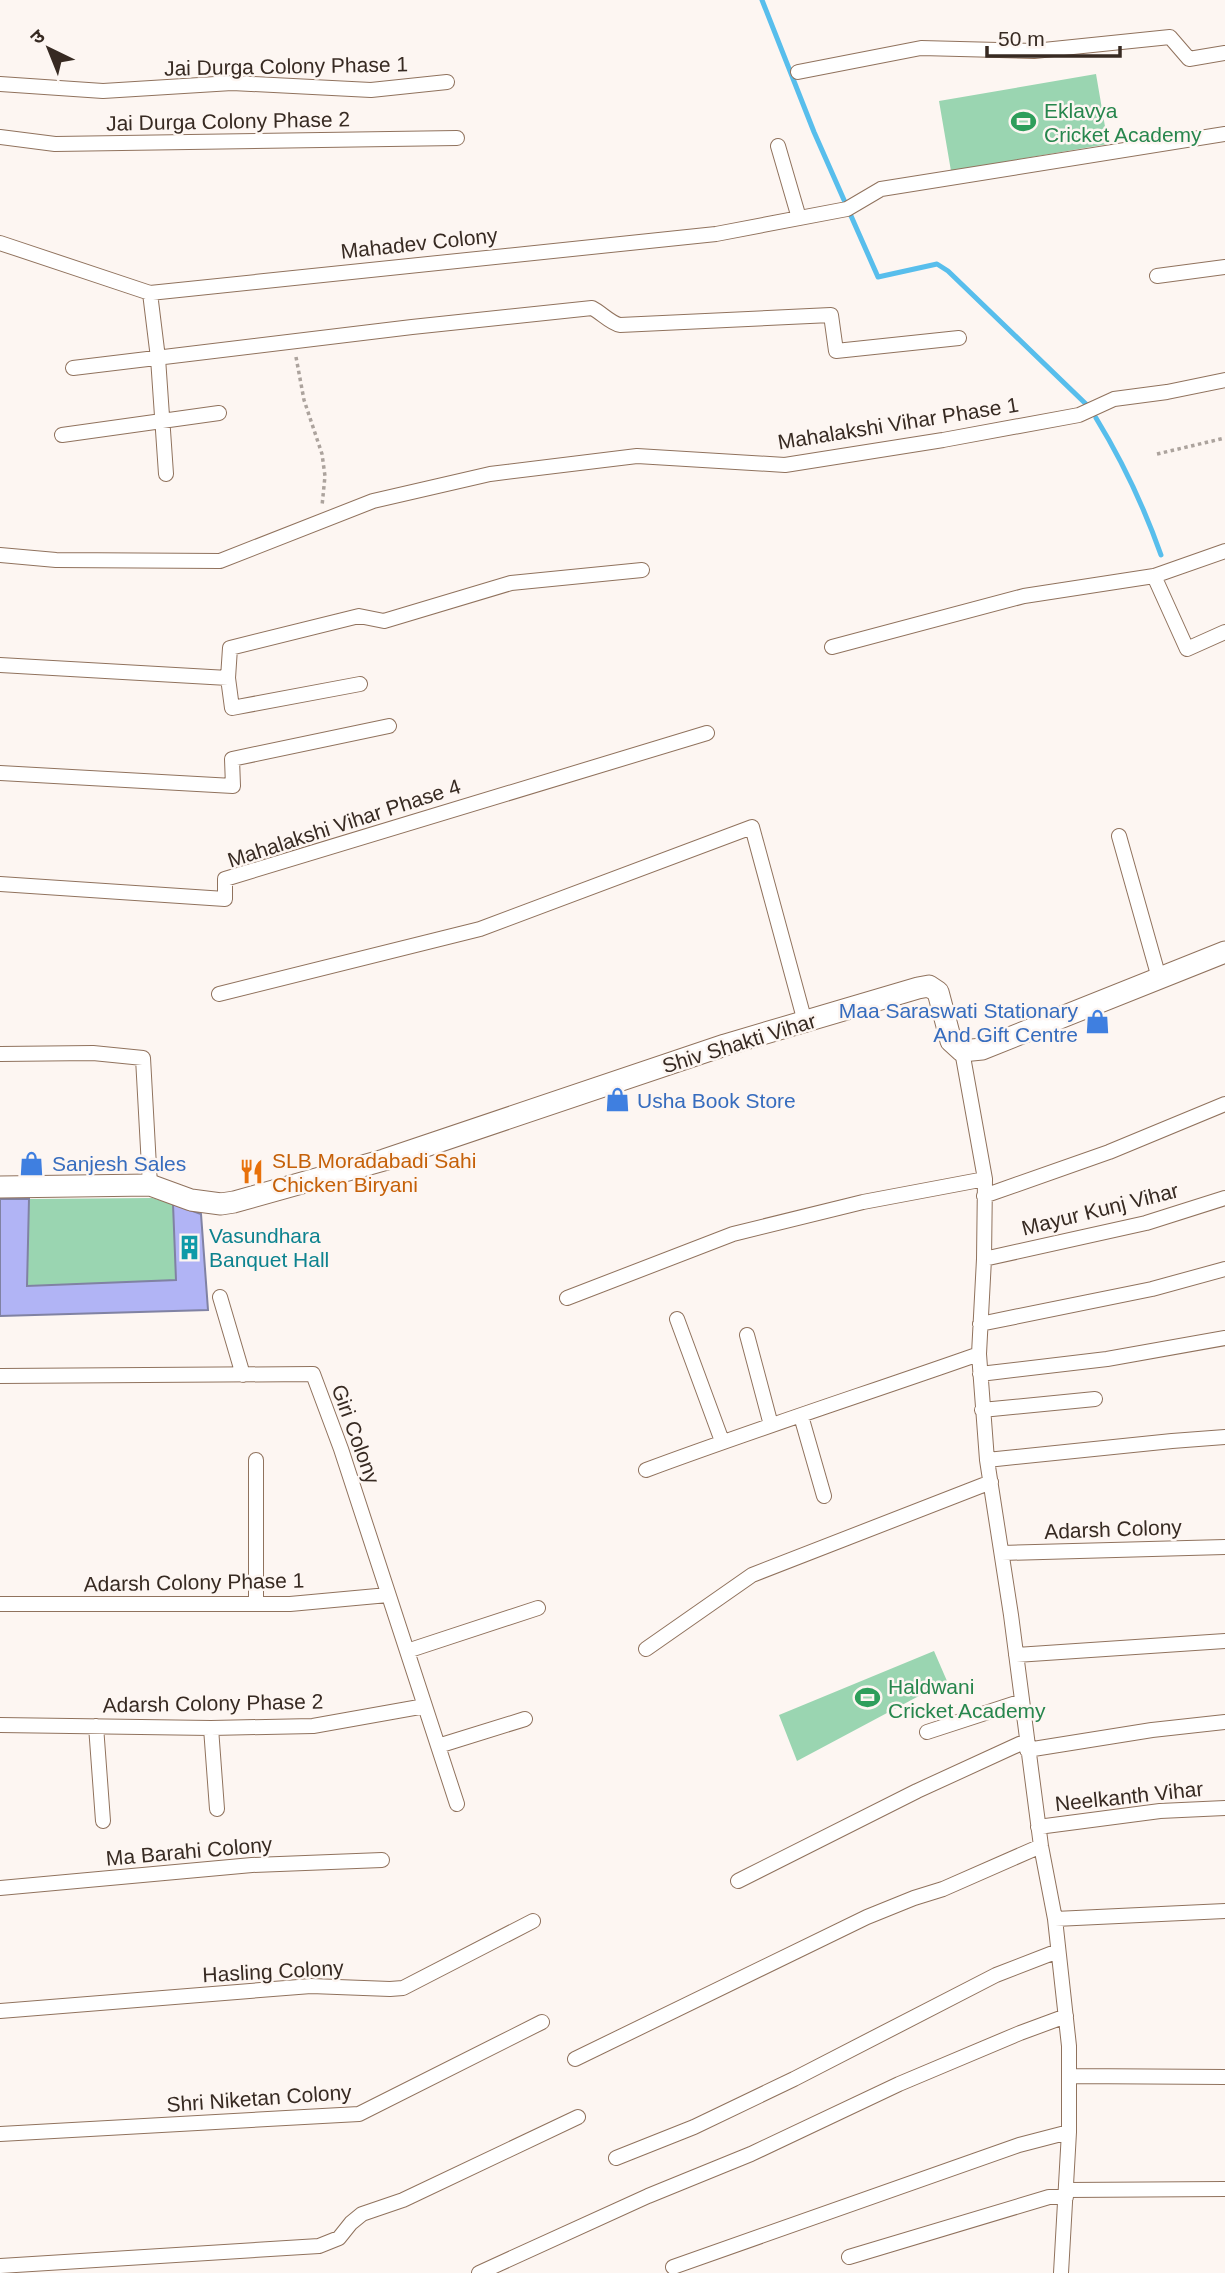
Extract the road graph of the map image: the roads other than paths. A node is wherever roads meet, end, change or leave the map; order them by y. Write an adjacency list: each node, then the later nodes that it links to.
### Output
1 (1225, 53): 2 (street)
2 (798, 72)
3 (447, 82): 4 (street, Jai Durga Colony Phase 1)
4 (0, 84)
5 (1225, 134): 9 (street, Mahadev Colony)
6 (0, 136): 7 (street, Jai Durga Colony Phase 2)
7 (457, 138)
8 (778, 146): 9 (street)
9 (799, 218): 13 (street, Mahadev Colony)
10 (0, 243): 13 (street, Mahadev Colony)
11 (1225, 267): 12 (street)
12 (1157, 276)
13 (150, 293): 15 (street)
14 (959, 338): 15 (street)
15 (158, 358): 16 (street); 19 (street)
16 (73, 368)
17 (1225, 380): 23 (street, Mahalakshi Vihar Phase 1)
18 (219, 413): 19 (street)
19 (161, 421): 20 (street); 21 (street)
20 (62, 435)
21 (166, 474)
22 (1225, 551): 25 (street)
23 (0, 555)
24 (642, 570): 29 (street)
25 (1154, 576): 26 (street); 27 (street)
26 (1225, 632)
27 (832, 647)
28 (0, 665): 29 (street)
29 (228, 678): 30 (street)
30 (360, 684)
31 (389, 726): 33 (street)
32 (707, 733): 35 (street, Mahalakshi Vihar Phase 4)
33 (0, 773)
34 (1119, 836): 37 (street)
35 (0, 884)
36 (1225, 951): 37 (street)
37 (1159, 978): 40 (street)
38 (219, 994): 39 (street)
39 (805, 1022): 40 (street, Shiv Shakti Vihar); 44 (street, Shiv Shakti Vihar)
40 (961, 1051): 43 (street)
41 (0, 1054): 44 (street)
42 (1225, 1104): 46 (street)
43 (985, 1179): 46 (street); 51 (street)
44 (150, 1185): 45 (street, Shiv Shakti Vihar)
45 (0, 1187)
46 (984, 1196): 48 (street)
47 (1225, 1198): 48 (street, Mayur Kunj Vihar)
48 (984, 1259): 53 (street)
49 (1225, 1269): 53 (street)
50 (220, 1297): 58 (street)
51 (567, 1297)
52 (677, 1319): 65 (street)
53 (980, 1324): 56 (street)
54 (747, 1335): 63 (street)
55 (1225, 1338): 57 (street)
56 (979, 1353): 57 (street); 62 (street)
57 (980, 1374): 61 (street)
58 (243, 1375): 59 (street, Giri Colony); 73 (street, Giri Colony)
59 (0, 1376)
60 (1095, 1399): 61 (street)
61 (982, 1410): 67 (street)
62 (801, 1416): 63 (street); 70 (street)
63 (771, 1425): 65 (street)
64 (1225, 1437): 67 (street)
65 (722, 1441): 68 (street)
66 (256, 1460): 75 (street)
67 (987, 1460): 69 (street)
68 (646, 1469)
69 (990, 1482): 72 (street); 78 (street)
70 (824, 1496)
71 (1225, 1547): 72 (street, Adarsh Colony)
72 (1002, 1553): 80 (street)
73 (388, 1595): 75 (street, Adarsh Colony Phase 1); 79 (street, Giri Colony)
74 (0, 1604): 75 (street, Adarsh Colony Phase 1)
75 (256, 1604)
76 (538, 1608): 79 (street)
77 (1225, 1640): 80 (street)
78 (646, 1649)
79 (407, 1651): 82 (street, Giri Colony)
80 (1016, 1655): 81 (street)
81 (1022, 1701): 88 (street); 90 (street)
82 (425, 1706): 87 (street, Adarsh Colony Phase 2); 89 (street, Giri Colony)
83 (525, 1719): 89 (street)
84 (1225, 1722): 90 (street)
85 (0, 1725): 86 (street, Adarsh Colony Phase 2)
86 (96, 1726): 87 (street, Adarsh Colony Phase 2); 94 (street)
87 (211, 1728): 93 (street)
88 (927, 1731)
89 (438, 1746): 91 (street, Giri Colony)
90 (1026, 1746): 95 (street); 98 (street)
91 (457, 1804)
92 (1225, 1808): 95 (street, Neelkanth Vihar)
93 (217, 1809)
94 (103, 1821)
95 (1038, 1827): 96 (street)
96 (1041, 1846): 101 (street); 107 (street)
97 (382, 1860): 99 (street, Ma Barahi Colony)
98 (738, 1881)
99 (0, 1888)
100 (1225, 1911): 101 (street)
101 (1055, 1919): 103 (street)
102 (533, 1922): 104 (street, Hasling Colony)
103 (1058, 1951): 105 (street); 113 (street)
104 (0, 2011)
105 (1066, 2016): 108 (street); 119 (street)
106 (542, 2022): 112 (street, Shri Niketan Colony)
107 (575, 2059)
108 (1070, 2076): 109 (street); 111 (street)
109 (1225, 2077)
110 (578, 2117): 117 (street)
111 (1069, 2132): 115 (street); 118 (street)
112 (0, 2134)
113 (616, 2158)
114 (1225, 2189): 115 (street)
115 (1066, 2194): 116 (street); 120 (street)
116 (849, 2257)
117 (0, 2266)
118 (673, 2267)
119 (480, 2273)
120 (1061, 2273)

